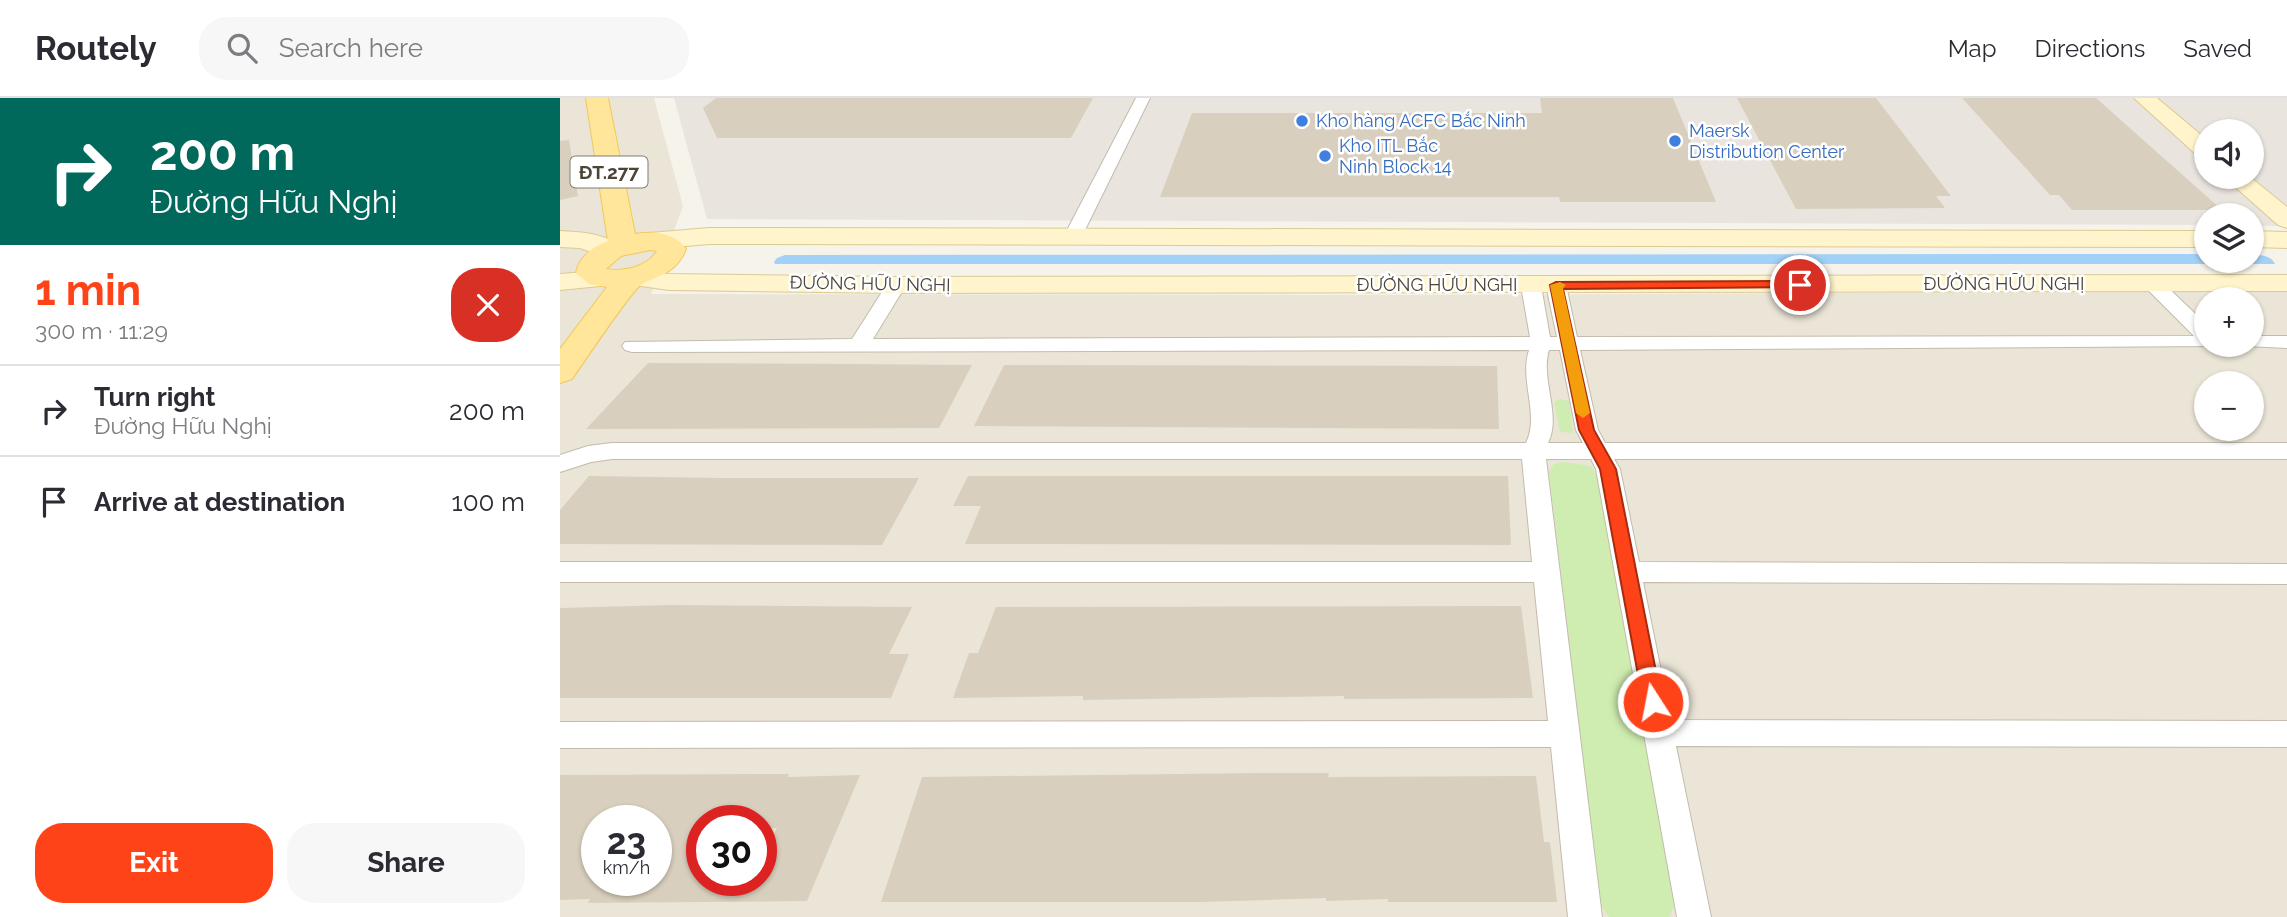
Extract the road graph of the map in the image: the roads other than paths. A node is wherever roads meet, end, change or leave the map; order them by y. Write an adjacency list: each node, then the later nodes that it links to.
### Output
1 (597, 98): 18 (main road, ĐT.277)
2 (621, 98): 8 (main road, ĐT.277)
3 (1143, 98): 13 (street)
4 (2144, 98): 7 (main road)
5 (2164, 98): 6 (main road)
6 (2194, 123)
7 (2194, 141)
8 (633, 161)
9 (2264, 182): 11 (main road)
10 (2251, 189): 12 (main road)
11 (2287, 200)
12 (2287, 219)
13 (1072, 238): 15 (main road, ĐƯỜNG HỮU NGHỊ); 18 (main road, ĐƯỜNG HỮU NGHỊ)
14 (560, 239): 18 (main road, ĐƯỜNG HỮU NGHỊ)
15 (2194, 239)
16 (2264, 240): 17 (main road)
17 (2287, 240)
18 (629, 250): 19 (main road, ĐƯỜNG HỮU NGHỊ); 22 (main road, ĐƯỜNG HỮU NGHỊ); 25 (main road); 32 (main road)
19 (560, 282)
20 (2287, 283): 21 (main road, ĐƯỜNG HỮU NGHỊ)
21 (2153, 284): 23 (main road, ĐƯỜNG HỮU NGHỊ); 24 (street)
22 (896, 285): 23 (main road, ĐƯỜNG HỮU NGHỊ); 30 (street)
23 (1544, 285): 29 (street)
24 (2194, 324)
25 (560, 336)
26 (2194, 342): 29 (street)
27 (2264, 342): 28 (street)
28 (2287, 342)
29 (1554, 344): 30 (street); 33 (street); 34 (street)
30 (859, 345): 31 (street)
31 (632, 346)
32 (560, 372)
33 (1533, 451): 34 (street); 36 (street); 38 (street)
34 (1599, 451): 35 (street); 39 (street)
35 (2287, 451)
36 (560, 464)
37 (560, 572): 38 (street)
38 (1546, 572): 42 (street)
39 (1628, 572): 40 (street); 41 (street)
40 (2287, 574)
41 (1659, 733): 43 (street); 46 (street)
42 (1564, 734): 44 (street); 45 (street)
43 (2287, 734)
44 (560, 735)
45 (1585, 917)
46 (1694, 917)

